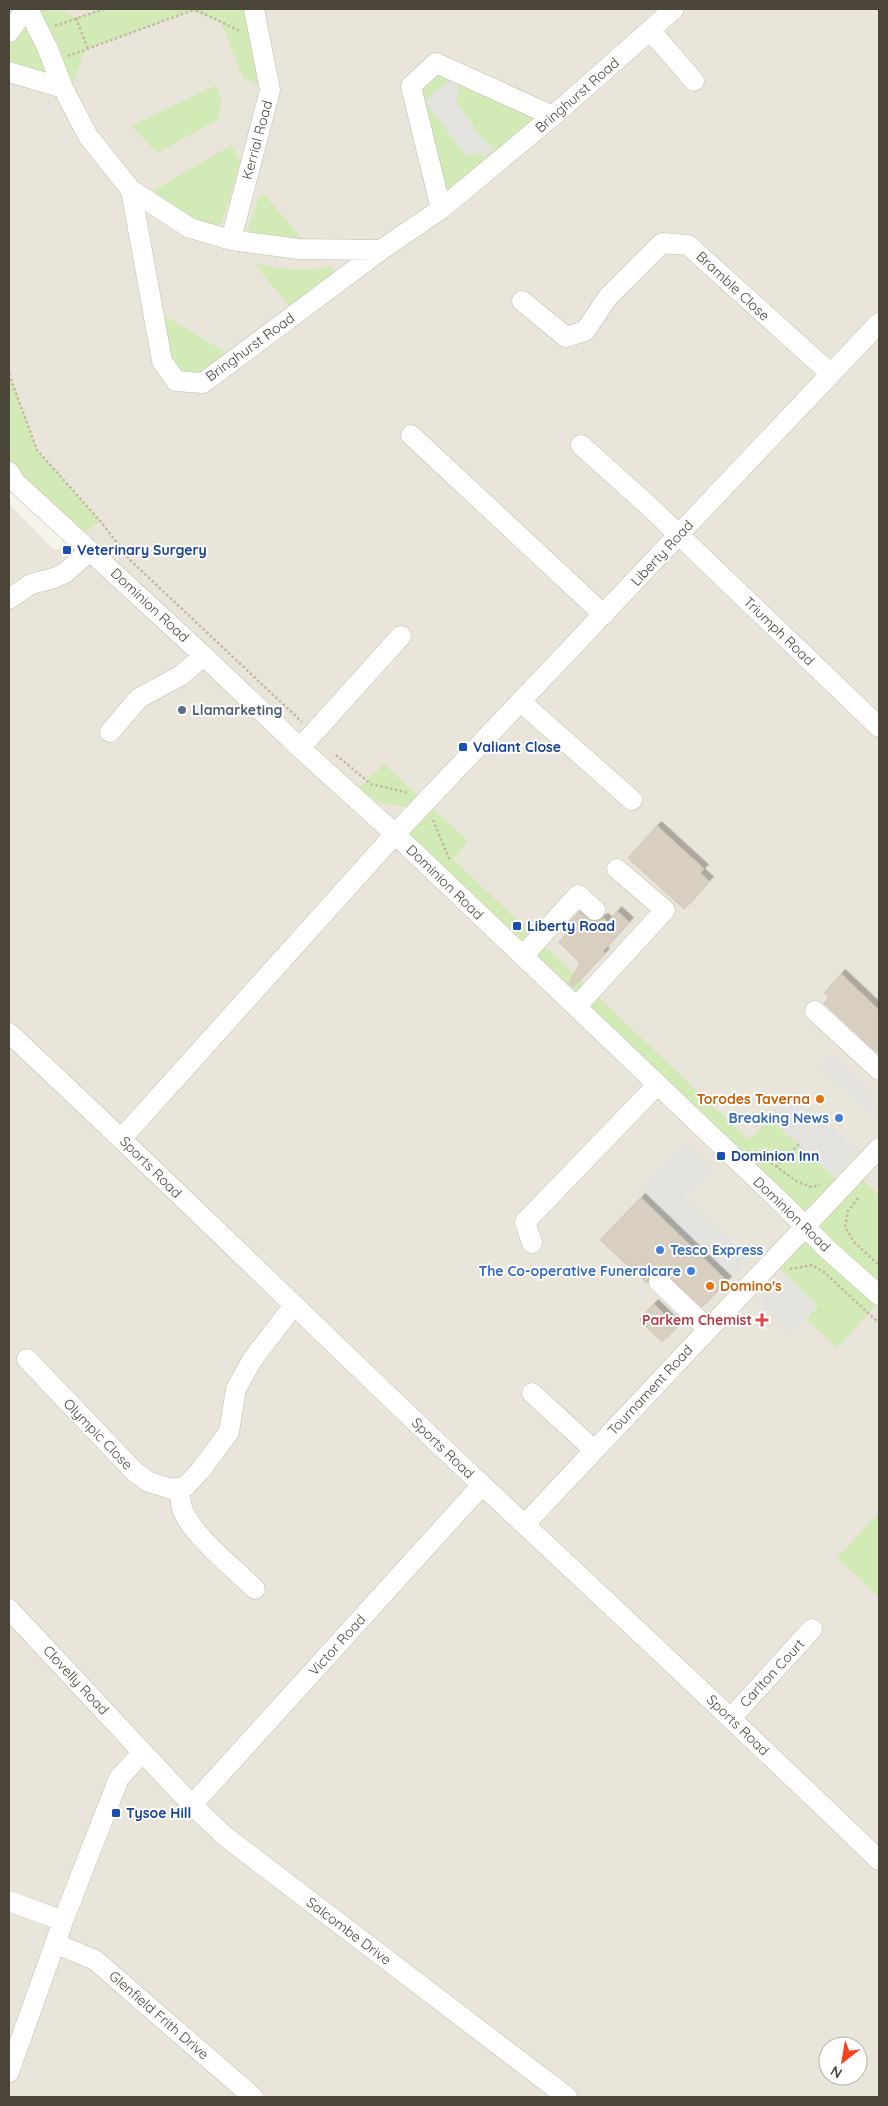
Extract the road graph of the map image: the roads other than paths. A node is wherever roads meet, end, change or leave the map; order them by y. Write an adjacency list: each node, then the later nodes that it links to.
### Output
1 (27, 9): 5 (street); 8 (street, Bringhurst Road)
2 (254, 9): 12 (street, Kerrial Road)
3 (674, 9): 4 (street, Bringhurst Road)
4 (651, 31): 7 (street); 9 (street, Bringhurst Road)
5 (9, 32)
6 (9, 72): 8 (street)
7 (694, 81)
8 (63, 88): 10 (street, Bringhurst Road)
9 (553, 116): 11 (street, Bringhurst Road); 11 (street)
10 (131, 190): 12 (street, Bringhurst Road); 13 (street, Bringhurst Road)
11 (441, 209): 13 (street, Bringhurst Road)
12 (231, 240): 13 (street, Bringhurst Road)
13 (381, 250)
14 (522, 301): 16 (street, Bramble Close)
15 (879, 323): 16 (street, Liberty Road)
16 (831, 374): 20 (street, Liberty Road)
17 (411, 434): 23 (street)
18 (581, 444): 20 (street, Triumph Road)
19 (9, 472): 21 (street, Dominion Road)
20 (678, 536): 23 (street, Liberty Road); 27 (street, Triumph Road)
21 (90, 551): 22 (street); 25 (street, Dominion Road)
22 (9, 599)
23 (604, 615): 26 (street, Liberty Road)
24 (401, 636): 29 (street)
25 (204, 656): 28 (street); 29 (street, Dominion Road)
26 (521, 702): 30 (street); 31 (street, Liberty Road)
27 (879, 727)
28 (110, 732)
29 (300, 748): 31 (street, Dominion Road)
30 (632, 800)
31 (395, 834): 34 (street, Dominion Road); 40 (street, Liberty Road)
32 (617, 869): 35 (street)
33 (595, 910): 34 (street)
34 (523, 956): 35 (street, Dominion Road)
35 (576, 1007): 39 (street, Dominion Road)
36 (815, 1011): 38 (street)
37 (9, 1033): 40 (street, Sports Road)
38 (879, 1070)
39 (657, 1085): 42 (street, Dominion Road); 43 (street)
40 (122, 1138): 46 (street, Sports Road)
41 (879, 1148): 42 (street, Tournament Road)
42 (806, 1227): 45 (street, Dominion Road); 47 (street, Tournament Road)
43 (532, 1242)
44 (659, 1282): 47 (street)
45 (879, 1295)
46 (294, 1305): 51 (street, Sports Road); 52 (street)
47 (708, 1329): 50 (street, Tournament Road)
48 (27, 1359): 52 (street, Olympic Close)
49 (532, 1393): 50 (street)
50 (594, 1450): 53 (street, Tournament Road)
51 (482, 1485): 53 (street, Sports Road); 59 (street, Victor Road)
52 (181, 1488): 54 (street)
53 (525, 1524): 57 (street, Sports Road)
54 (256, 1589)
55 (9, 1609): 58 (street, Clovelly Road)
56 (812, 1629): 57 (street, Carlton Court)
57 (731, 1718): 60 (street, Sports Road)
58 (143, 1752): 59 (street, Salcombe Drive); 62 (street)
59 (192, 1805): 66 (street, Salcombe Drive)
60 (879, 1860)
61 (9, 1901): 62 (street)
62 (63, 1921): 63 (street)
63 (56, 1944): 64 (street); 65 (street, Glenfield Frith Drive)
64 (9, 2072)
65 (253, 2097)
66 (567, 2097)

